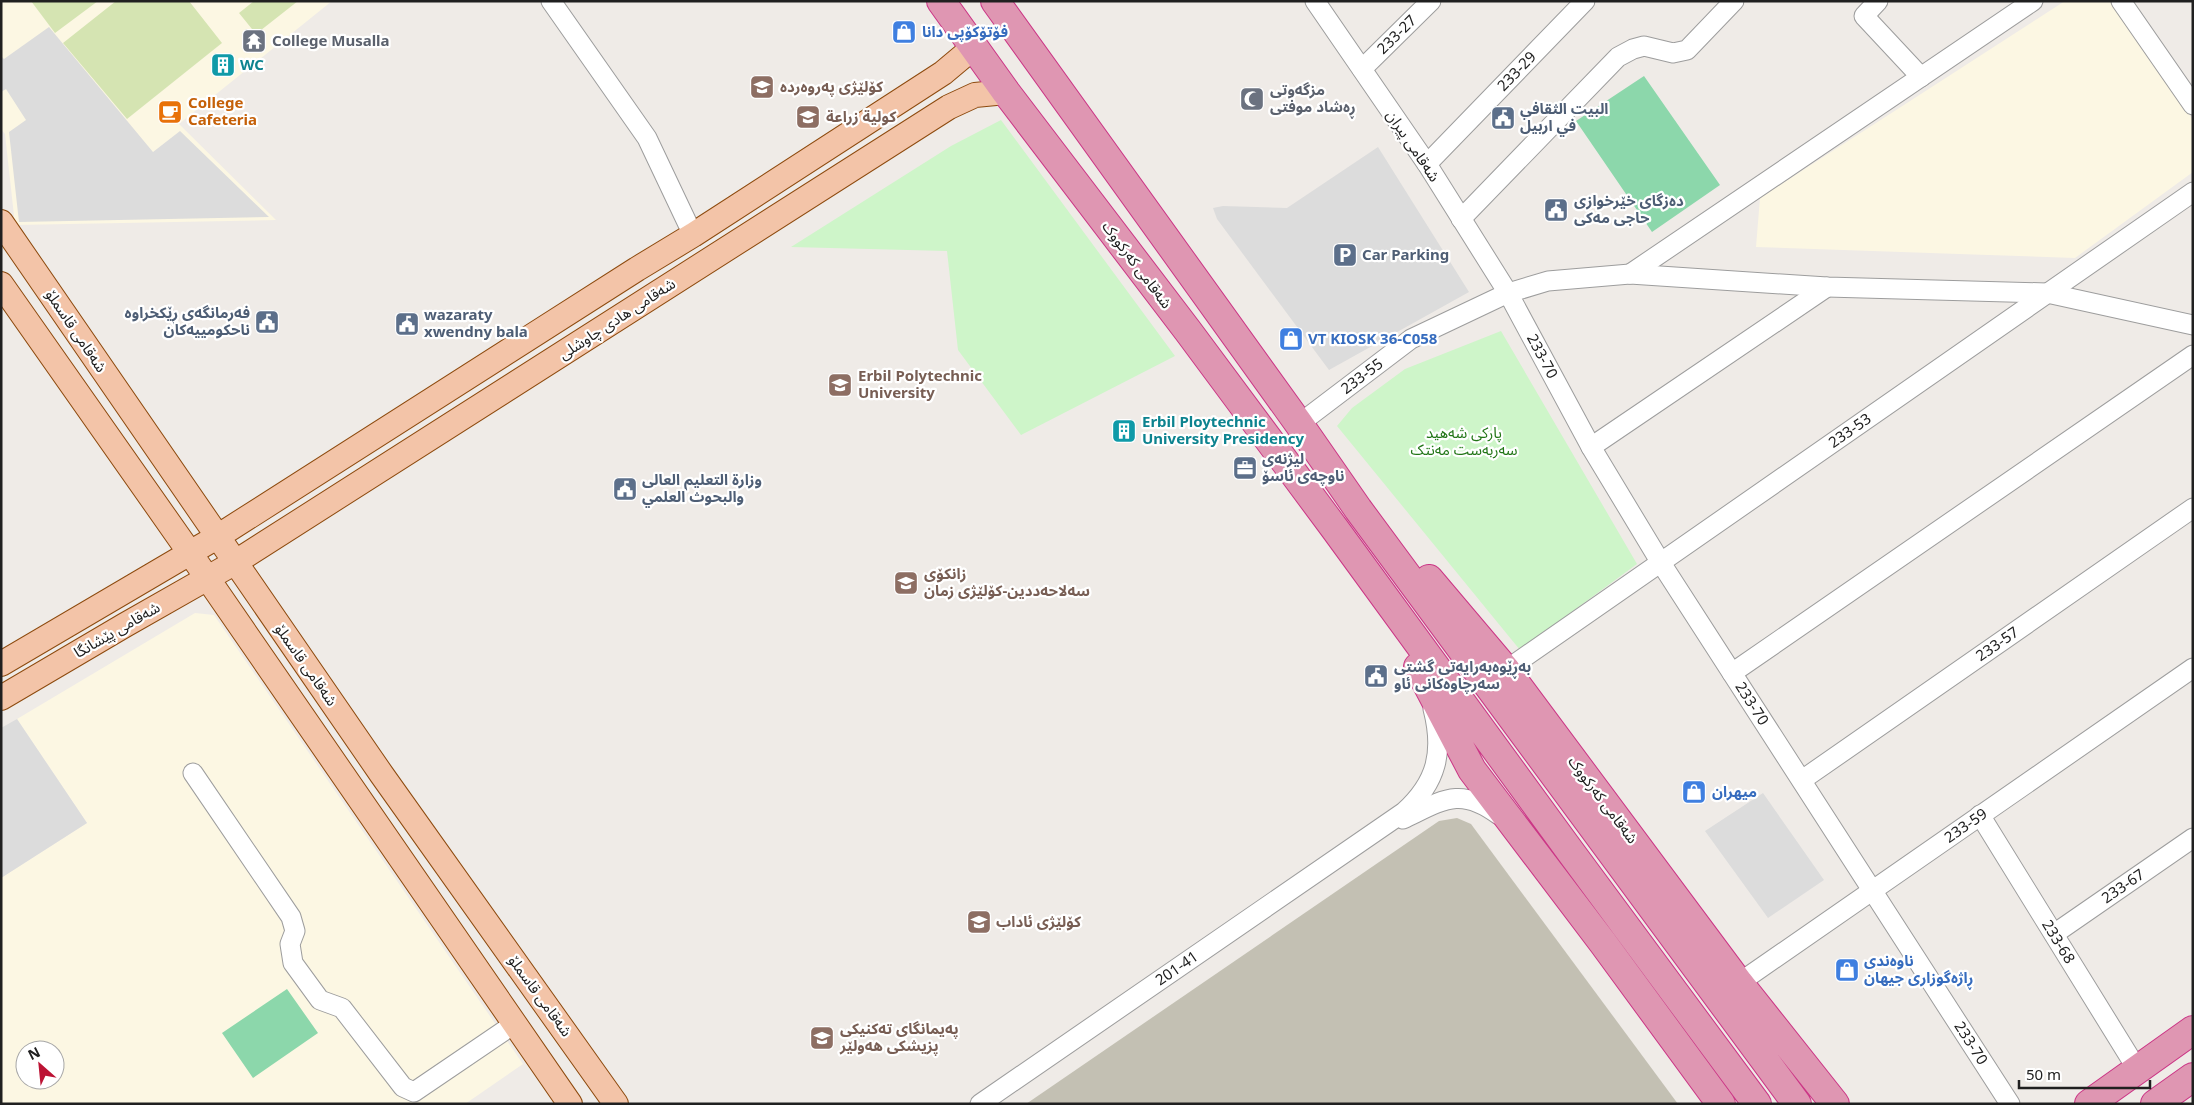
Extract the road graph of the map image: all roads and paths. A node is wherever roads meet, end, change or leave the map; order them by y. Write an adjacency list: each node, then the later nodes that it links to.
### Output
1 (551, 1): 22 (street)
2 (941, 1): 11 (highway, شەقامی کەرکووک)
3 (995, 1): 34 (highway, شەقامی کەرکووک)
4 (1315, 1): 12 (street, شەقامی پیران)
5 (1431, 1): 12 (street, 233-27)
6 (1585, 1): 18 (street, 233-29)
7 (1734, 1): 20 (street)
8 (1878, 1): 14 (street)
9 (2121, 1): 17 (street)
10 (2025, 3): 14 (street)
11 (974, 47): 13 (main road, شەقامی هادی چاوشلی); 15 (highway, شەقامی کەرکووک)
12 (1362, 69): 18 (street, شەقامی پیران)
13 (943, 73): 16 (main road); 22 (main road, شەقامی هادی چاوشلی)
14 (1921, 77): 24 (street)
15 (1006, 92): 16 (main road, شەقامی هادی چاوشلی); 38 (highway, شەقامی کەرکووک)
16 (961, 100): 28 (main road, شەقامی هادی چاوشلی)
17 (2193, 105)
18 (1427, 164): 20 (street, شەقامی پیران)
19 (2193, 192): 30 (street, 233-53)
20 (1461, 219): 29 (street, شەقامی پیران)
21 (1, 222): 39 (main road, شەقامی قاسملۆ)
22 (693, 235): 23 (main road, شەقامی هادی چاوشلی)
23 (637, 269): 27 (main road, شەقامی هادی چاوشلی); 28 (main road)
24 (1630, 274): 26 (street, 233-55); 29 (street, 233-55)
25 (1, 284): 40 (main road)
26 (1827, 287): 30 (street, 233-55); 35 (street)
27 (600, 292): 31 (main road); 39 (main road, شەقامی هادی چاوشلی)
28 (658, 293): 31 (main road, شەقامی هادی چاوشلی)
29 (1508, 293): 34 (street, 233-55); 35 (street, 233-70)
30 (2047, 293): 32 (street, 233-55); 41 (street, 233-53)
31 (620, 318): 42 (main road, شەقامی هادی چاوشلی)
32 (2193, 324)
33 (2193, 355): 47 (street)
34 (1299, 424): 37 (highway, شەقامی کەرکووک)
35 (1591, 447): 41 (street, 233-70)
36 (2193, 508): 51 (street, 233-57)
37 (1358, 509): 46 (highway, شەقامی کەرکووک); 70 (highway, شەقامی کەرکووک)
38 (1335, 529): 48 (highway, شەقامی کەرکووک); 69 (highway, شەقامی کەرکووک)
39 (217, 537): 40 (main road, شەقامی پێشانگا); 42 (main road, شەقامی قاسملۆ)
40 (190, 553): 43 (main road); 44 (main road, شەقامی پێشانگا)
41 (1661, 562): 46 (street, 233-53); 47 (street, 233-70)
42 (234, 563): 43 (main road, شەقامی پێشانگا); 61 (main road, شەقامی قاسملۆ)
43 (207, 580): 49 (main road, شەقامی پێشانگا); 59 (main road)
44 (1, 664)
45 (2193, 668): 52 (street, 233-59)
46 (1506, 670): 58 (highway, شەقامی کەرکووک)
47 (1732, 673): 51 (street, 233-70)
48 (1423, 675): 53 (highway, شەقامی کەرکووک); 54 (street, 201-41)
49 (1, 698)
50 (193, 773): 59 (street)
51 (1802, 780): 56 (street, 233-70)
52 (1980, 815): 56 (street, 233-59); 57 (street, 233-68)
53 (1518, 830): 54 (street, 201-41); 68 (highway, شەقامی کەرکووک)
54 (1373, 835): 67 (street, 201-41)
55 (2193, 838): 57 (street, 233-67)
56 (1872, 890): 58 (street, 233-59); 71 (street, 233-70)
57 (2054, 934): 62 (street, 233-68)
58 (1739, 983): 65 (highway, شەقامی کەرکووک)
59 (514, 1024): 64 (main road)
60 (2193, 1030): 62 (highway)
61 (592, 1069): 64 (main road); 66 (main road, شەقامی قاسملۆ)
62 (2130, 1074): 72 (highway); 73 (highway)
63 (2193, 1077): 74 (highway)
64 (565, 1097)
65 (1832, 1102)
66 (616, 1104)
67 (980, 1104)
68 (1721, 1104)
69 (1757, 1104)
70 (1797, 1104)
71 (2010, 1104)
72 (2088, 1104)
73 (2096, 1104)
74 (2155, 1104)

